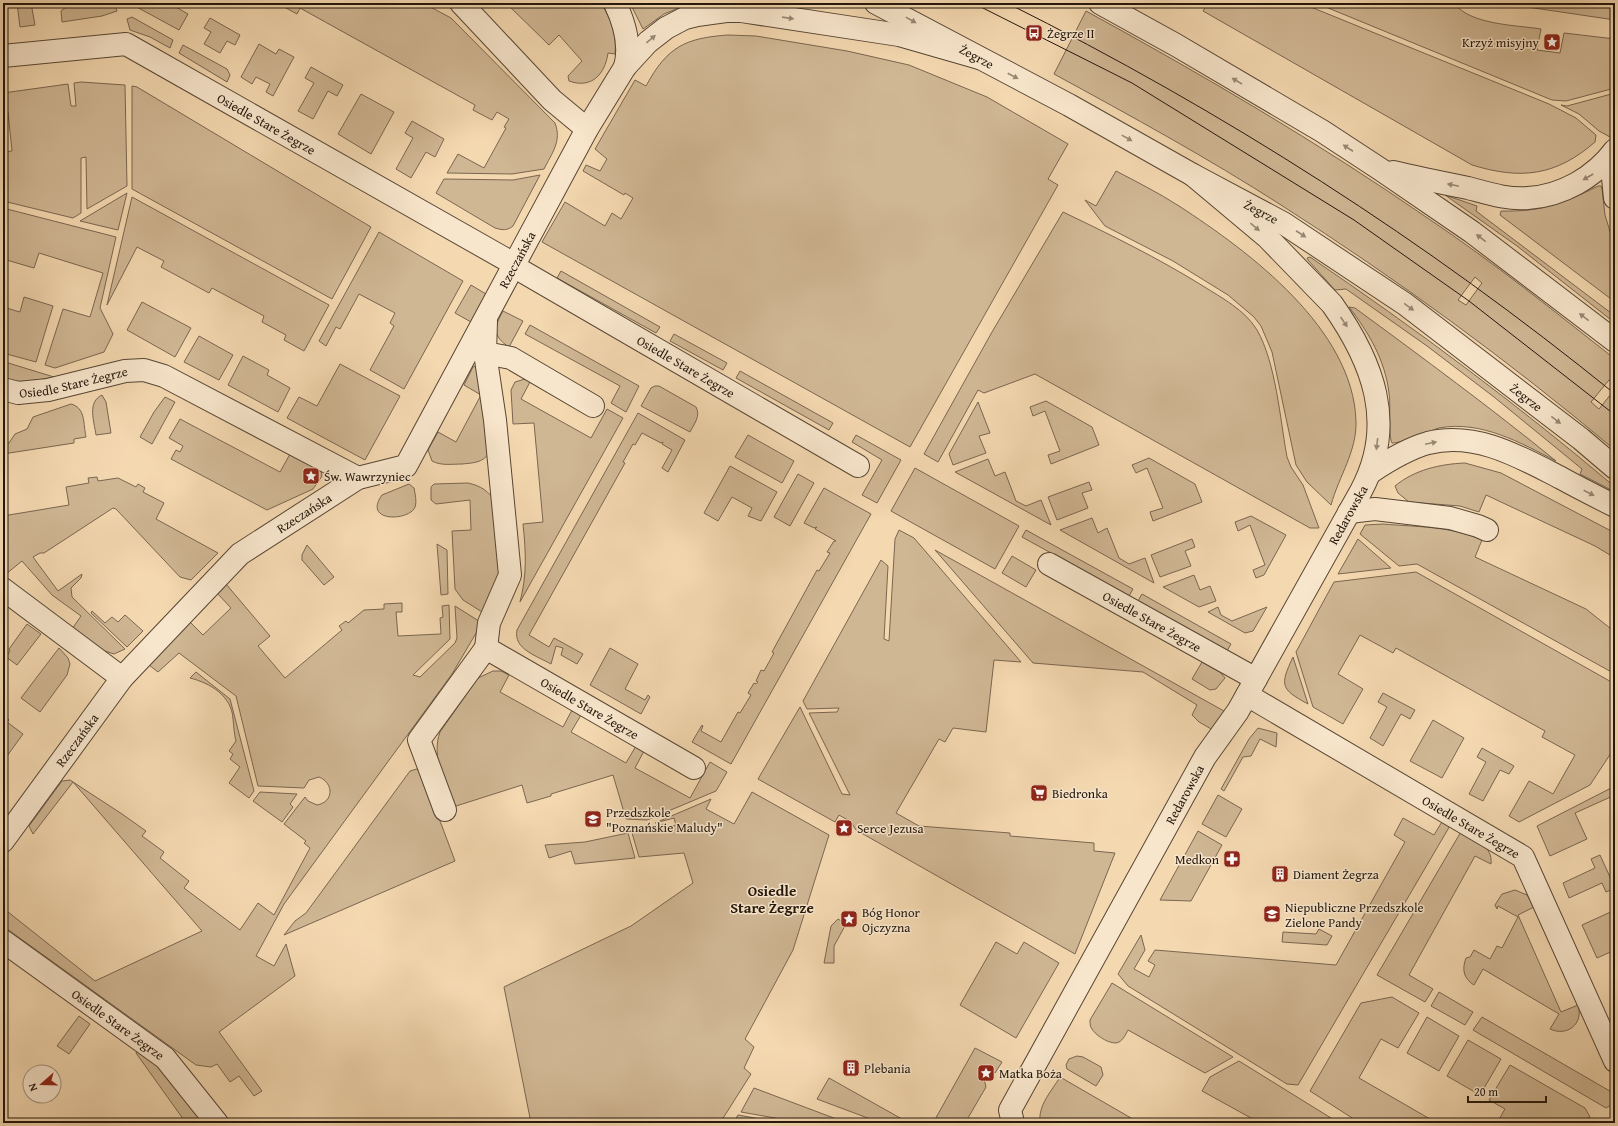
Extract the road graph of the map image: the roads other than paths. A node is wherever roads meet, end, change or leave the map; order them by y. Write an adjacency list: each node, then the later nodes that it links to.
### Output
1 (461, 3): 8 (street)
2 (615, 3): 7 (street)
3 (876, 3): 6 (street, Żegrze, one-way to 6)
4 (1100, 3): 11 (street, one-way to 4)
5 (3, 56): 14 (street, Osiedle Stare Żegrze)
6 (979, 58): 7 (street, one-way to 6); 12 (street, Żegrze, one-way to 12)
7 (625, 68): 8 (street, Rzeczańska)
8 (587, 129): 14 (street, Rzeczańska)
9 (1615, 150): 11 (street, one-way to 11)
10 (1615, 154): 13 (street)
11 (1380, 169): 16 (street, one-way to 11)
12 (1193, 175): 21 (street, Żegrze, one-way to 21); 22 (street, one-way to 22)
13 (1615, 198)
14 (514, 265): 15 (street, Rzeczańska); 20 (street, Osiedle Stare Żegrze)
15 (486, 317): 17 (street); 23 (street, Rzeczańska)
16 (1615, 341)
17 (485, 354): 19 (street); 29 (street)
18 (3, 389): 23 (street, Osiedle Stare Żegrze)
19 (593, 406)
20 (858, 466)
21 (1615, 468)
22 (1371, 472): 24 (street, one-way to 24); 25 (street, Redarowska)
23 (358, 478): 30 (street, Rzeczańska)
24 (1615, 506)
25 (1349, 512): 26 (street); 31 (street, Redarowska)
26 (1487, 530)
27 (1049, 564): 31 (street, Osiedle Stare Żegrze)
28 (3, 589): 30 (street)
29 (486, 648): 32 (street, Osiedle Stare Żegrze); 33 (street)
30 (122, 678): 34 (street, Rzeczańska)
31 (1251, 687): 36 (street, Osiedle Stare Żegrze); 37 (street, Redarowska)
32 (694, 768)
33 (445, 810)
34 (3, 840)
35 (3, 941): 38 (street, Osiedle Stare Żegrze)
36 (1615, 1060)
37 (1008, 1119)
38 (217, 1123)

